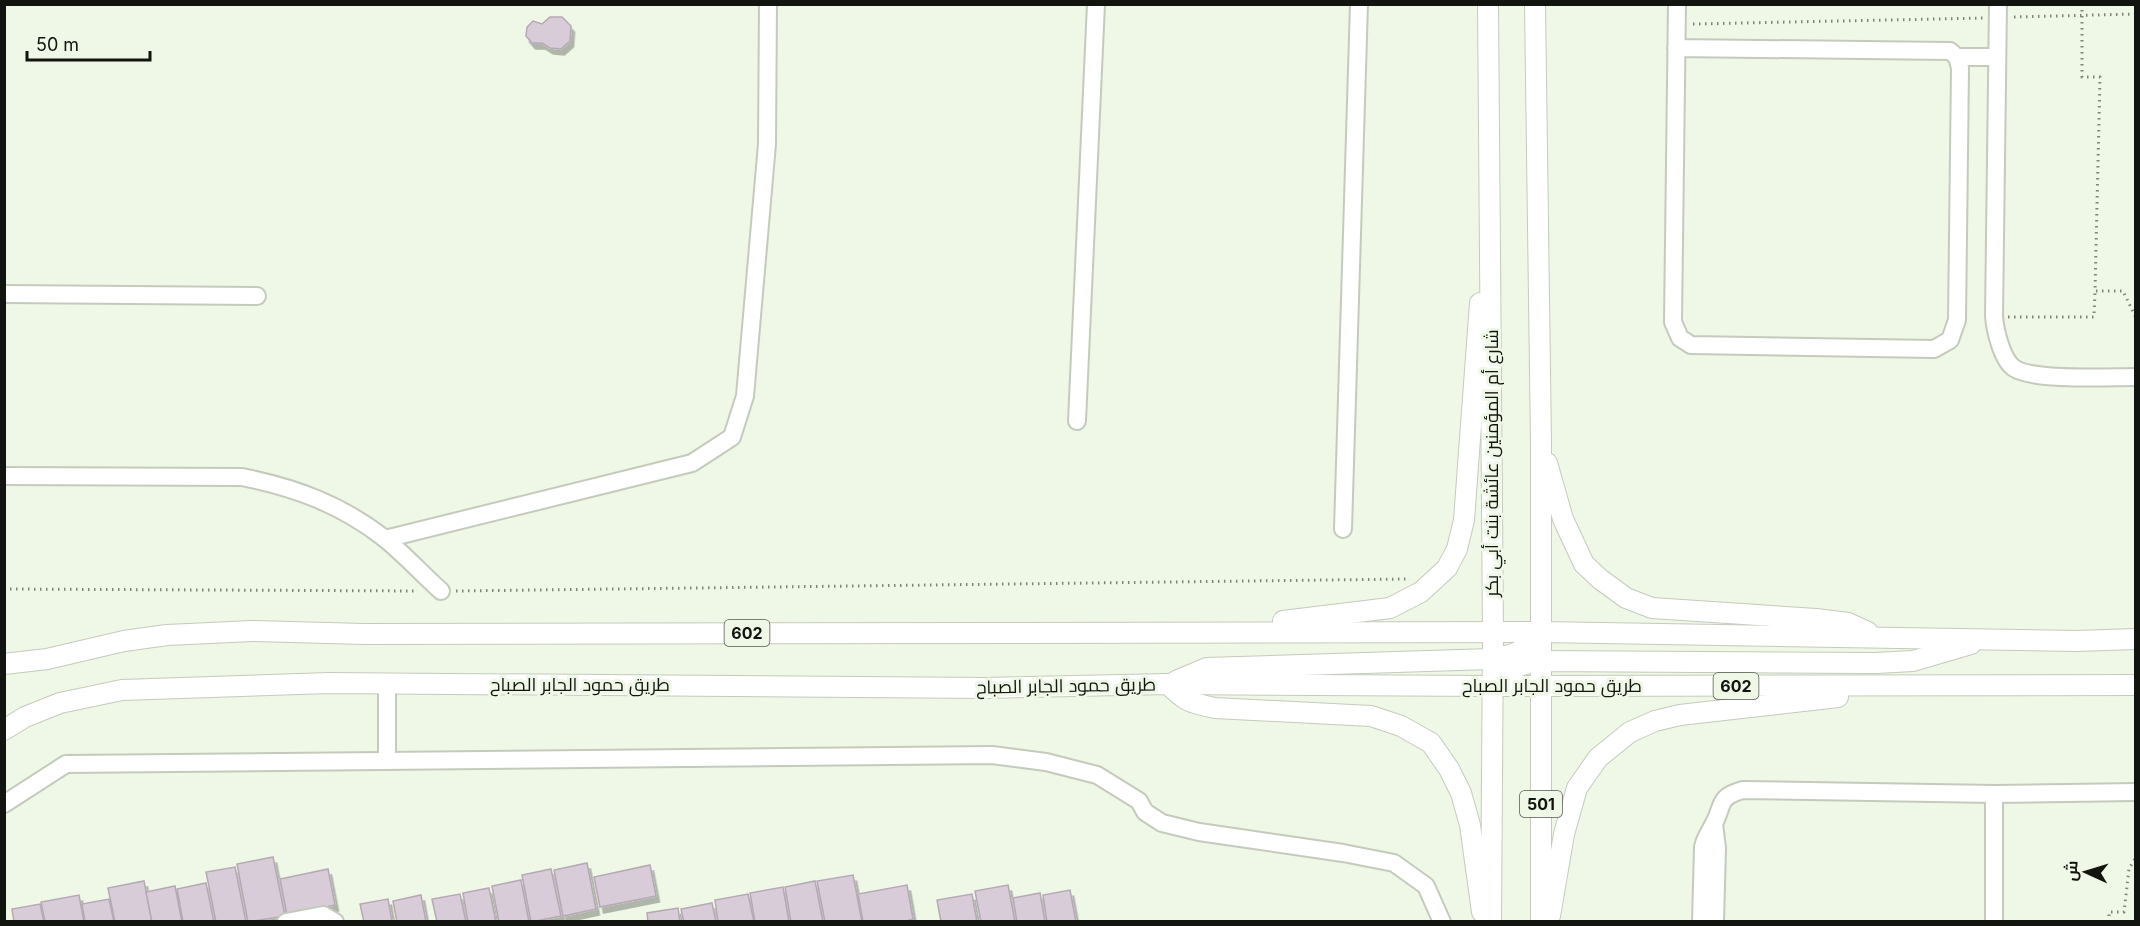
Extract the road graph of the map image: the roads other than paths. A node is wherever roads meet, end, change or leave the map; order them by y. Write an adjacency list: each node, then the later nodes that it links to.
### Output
1 (768, 4): 19 (street)
2 (1096, 4): 15 (street)
3 (1359, 4): 18 (street)
4 (1488, 4): 11 (main road, شارع أم المؤمنين عائشة بنت أبي بكر)
5 (1535, 4): 16 (main road)
6 (1677, 4): 8 (street)
7 (1998, 11): 10 (street)
8 (1676, 48): 9 (street); 9 (street)
9 (1957, 57): 10 (street)
10 (1996, 57): 14 (street)
11 (1491, 235): 21 (main road); 23 (main road, شارع أم المؤمنين عائشة بنت أبي بكر)
12 (4, 294): 13 (street)
13 (257, 296)
14 (2136, 377)
15 (1077, 421)
16 (1541, 444): 22 (main road); 24 (main road)
17 (4, 476): 19 (street)
18 (1343, 529)
19 (385, 539): 20 (street)
20 (441, 591)
21 (1200, 631): 23 (main road, 602); 29 (main road, 602)
22 (1541, 632): 23 (main road, 602); 24 (main road, 602); 27 (main road); 28 (main road)
23 (1492, 633): 27 (main road, شارع أم المؤمنين عائشة بنت أبي بكر)
24 (1879, 637): 25 (main road, 602)
25 (1985, 639): 26 (main road, 602); 28 (main road)
26 (2136, 639)
27 (1491, 659): 31 (main road); 33 (main road, شارع أم المؤمنين عائشة بنت أبي بكر)
28 (1540, 661): 33 (main road); 34 (main road)
29 (4, 664)
30 (387, 683): 31 (main road, طريق حمود الجابر الصباح / 602); 36 (main road, طريق حمود الجابر الصباح / 602); 37 (street)
31 (1168, 684): 33 (main road, طريق حمود الجابر الصباح / 602); 44 (main road)
32 (2136, 685): 35 (main road, طريق حمود الجابر الصباح / 602)
33 (1492, 686): 34 (main road, طريق حمود الجابر الصباح / 602); 45 (main road, شارع أم المؤمنين عائشة بنت أبي بكر)
34 (1540, 686): 35 (main road, طريق حمود الجابر الصباح / 602); 46 (main road, 501)
35 (1932, 686): 47 (main road)
36 (4, 730)
37 (387, 761): 40 (street); 43 (street)
38 (2136, 792): 39 (street)
39 (1994, 794): 48 (street); 49 (street)
40 (4, 804)
41 (286, 921): 42 (street)
42 (335, 921)
43 (1442, 921)
44 (1484, 921)
45 (1491, 921)
46 (1541, 921)
47 (1549, 921)
48 (1711, 921)
49 (1994, 921)

